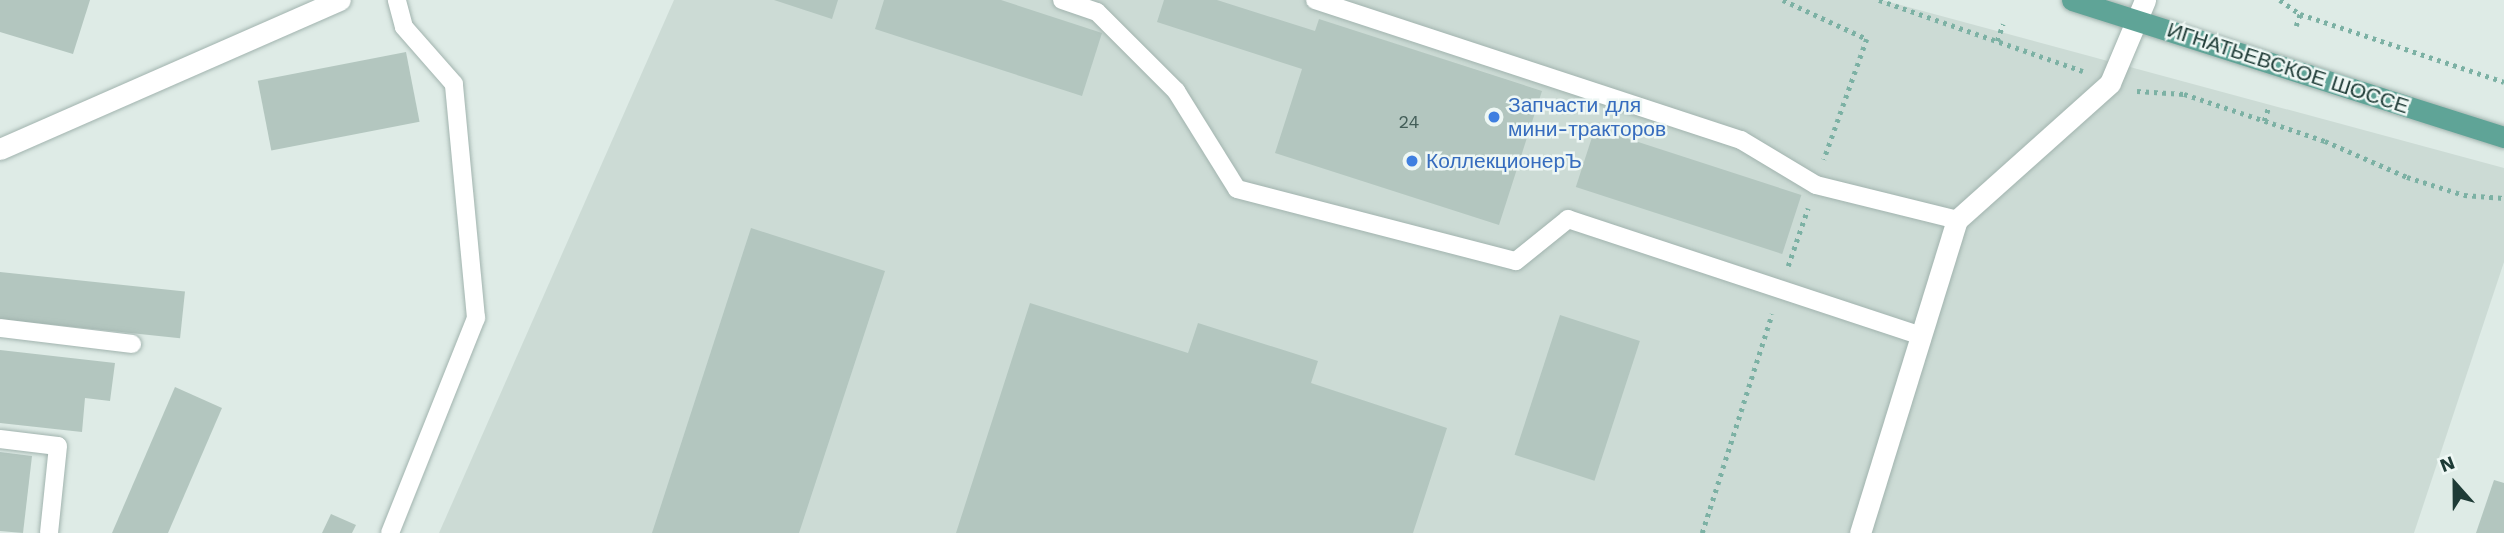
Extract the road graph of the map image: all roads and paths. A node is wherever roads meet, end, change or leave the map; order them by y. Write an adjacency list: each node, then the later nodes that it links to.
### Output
1 (340, 0): 19 (street)
2 (397, 0): 29 (lane)
3 (1062, 0): 23 (lane)
4 (1315, 0): 20 (lane)
5 (1783, 0): 20 (path)
6 (1879, 0): 13 (path)
7 (2072, 0): 9 (main road, ИГНАТЬЕВСКОЕ ШОССЕ)
8 (2280, 0): 10 (path)
9 (2142, 10): 15 (street); 18 (main road, ИГНАТЬЕВСКОЕ ШОССЕ)
10 (2300, 14): 12 (path); 14 (path)
11 (2003, 24): 13 (path)
12 (2296, 26)
13 (1997, 41): 15 (path)
14 (2504, 82)
15 (2110, 83): 17 (path); 22 (street)
16 (2269, 106): 17 (path)
17 (2264, 121): 21 (path)
18 (2504, 137)
19 (0, 149)
20 (1816, 185): 22 (lane); 23 (path)
21 (2504, 198)
22 (1957, 220): 25 (street)
23 (1780, 290): 25 (lane); 30 (path)
24 (0, 328): 26 (lane)
25 (1918, 335): 31 (street)
26 (132, 344)
27 (0, 439): 28 (lane)
28 (49, 533)
29 (390, 533)
30 (1702, 533)
31 (1860, 533)

